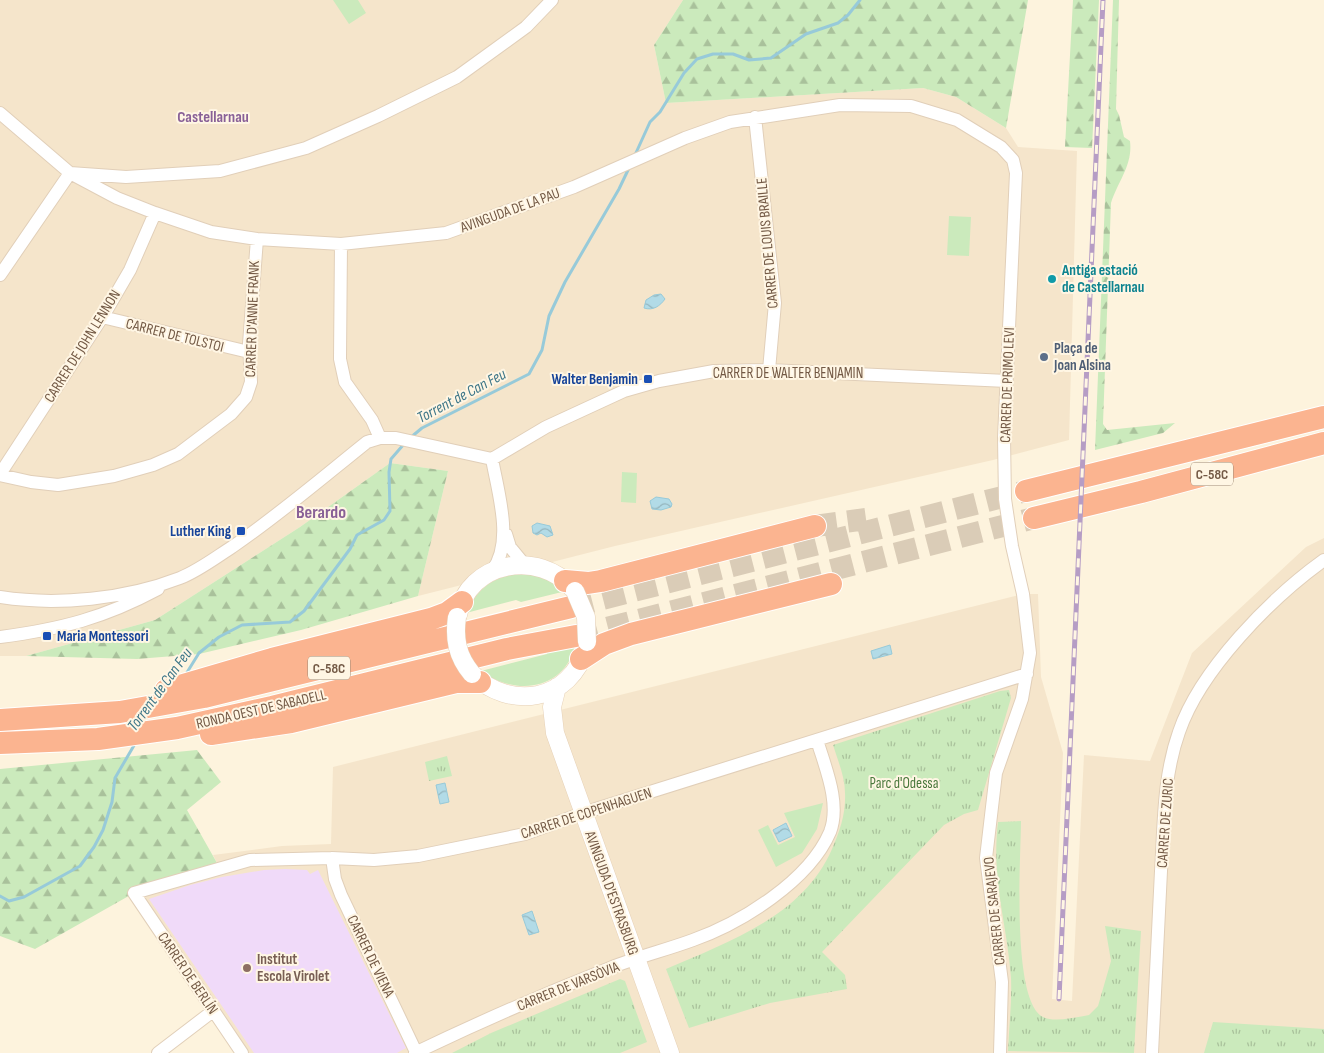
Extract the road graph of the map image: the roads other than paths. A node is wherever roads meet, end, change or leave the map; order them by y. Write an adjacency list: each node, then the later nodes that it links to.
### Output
1 (552, 0): 6 (street)
2 (0, 112): 4 (street, AVINGUDA DE LA PAU)
3 (754, 117): 5 (street, AVINGUDA DE LA PAU); 10 (street, AVINGUDA DE LA PAU); 14 (street, CARRER DE LOUIS BRAILLE)
4 (70, 173): 6 (street); 7 (street, AVINGUDA DE LA PAU); 11 (street)
5 (1016, 173): 15 (street, CARRER DE PRIMO LEVI)
6 (126, 177): 7 (street)
7 (117, 198): 8 (street, AVINGUDA DE LA PAU)
8 (155, 213): 9 (street, AVINGUDA DE LA PAU); 12 (street, CARRER DE JOHN LENNON)
9 (257, 238): 10 (street, AVINGUDA DE LA PAU); 13 (street, CARRER D'ANNE FRANK)
10 (341, 244): 17 (street)
11 (0, 275)
12 (102, 317): 13 (street, CARRER DE TOLSTOI); 20 (street, CARRER DE JOHN LENNON)
13 (249, 352): 20 (street, CARRER D'ANNE FRANK)
14 (769, 370): 15 (street, CARRER DE WALTER BENJAMIN); 19 (street, CARRER DE WALTER BENJAMIN)
15 (1007, 381): 31 (street, CARRER DE PRIMO LEVI)
16 (1324, 417): 21 (highway, C-58C)
17 (380, 438): 19 (street); 28 (street)
18 (1324, 443): 22 (highway, C-58C)
19 (492, 459): 23 (street)
20 (0, 474)
21 (1026, 491)
22 (1034, 518)
23 (502, 520): 26 (street); 27 (street)
24 (815, 526): 30 (highway)
25 (1324, 560): 56 (street, CARRER DE ZURIC)
26 (524, 564): 27 (main road); 30 (main road)
27 (492, 571): 33 (main road)
28 (180, 578): 32 (street); 34 (street)
29 (830, 584): 35 (highway)
30 (570, 593): 35 (main road, bridge); 40 (highway, RONDA OEST DE SABADELL / C-58C)
31 (1023, 594): 36 (street, CARRER DE SARAJEVO)
32 (0, 597)
33 (460, 609): 37 (main road, bridge); 40 (highway)
34 (0, 636)
35 (581, 646): 38 (main road); 43 (highway, RONDA OEST DE SABADELL / C-58C)
36 (1027, 674): 44 (street, CARRER DE COPENHAGUEN); 55 (street, CARRER DE SARAJEVO)
37 (476, 678): 39 (main road); 43 (highway)
38 (557, 687): 39 (main road); 42 (main road, AVINGUDA D'ESTRASBURG)
39 (521, 697): 42 (main road, AVINGUDA D'ESTRASBURG)
40 (84, 714): 41 (highway, RONDA OEST DE SABADELL / C-58C)
41 (0, 720)
42 (555, 733): 46 (main road, AVINGUDA D'ESTRASBURG)
43 (98, 739): 45 (highway, RONDA OEST DE SABADELL / C-58C)
44 (817, 740): 46 (street, CARRER DE COPENHAGUEN); 49 (street, CARRER DE VARSÒVIA)
45 (0, 742)
46 (583, 813): 47 (street, CARRER DE COPENHAGUEN); 49 (main road, AVINGUDA D'ESTRASBURG)
47 (332, 858): 48 (street, CARRER DE COPENHAGUEN); 53 (street, CARRER DE VIENA)
48 (134, 893): 50 (street, CARRER DE BERLÍN)
49 (635, 959): 53 (street, CARRER DE VARSÒVIA); 54 (main road, AVINGUDA D'ESTRASBURG)
50 (213, 1011): 51 (street); 52 (street, CARRER DE BERLÍN)
51 (158, 1053)
52 (242, 1053)
53 (416, 1053)
54 (670, 1053)
55 (1000, 1053)
56 (1152, 1053)

